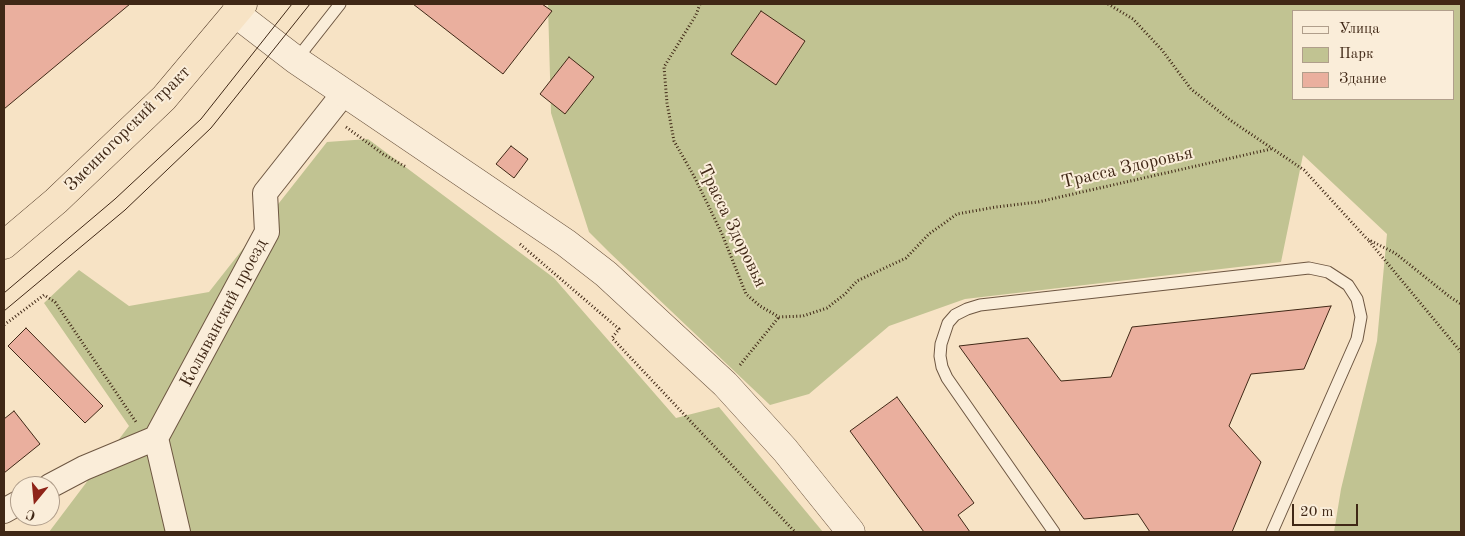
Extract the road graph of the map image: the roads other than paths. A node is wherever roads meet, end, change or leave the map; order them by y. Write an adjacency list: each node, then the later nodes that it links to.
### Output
1 (340, 4): 3 (lane)
2 (239, 8): 3 (street); 5 (highway, Змеиногорский тракт)
3 (296, 60): 4 (street)
4 (344, 93): 6 (street, Колыванский проезд); 9 (street)
5 (4, 245)
6 (156, 438): 7 (street); 8 (street)
7 (60, 481)
8 (178, 532)
9 (851, 532)
10 (1054, 532): 11 (lane)
11 (1272, 532)

